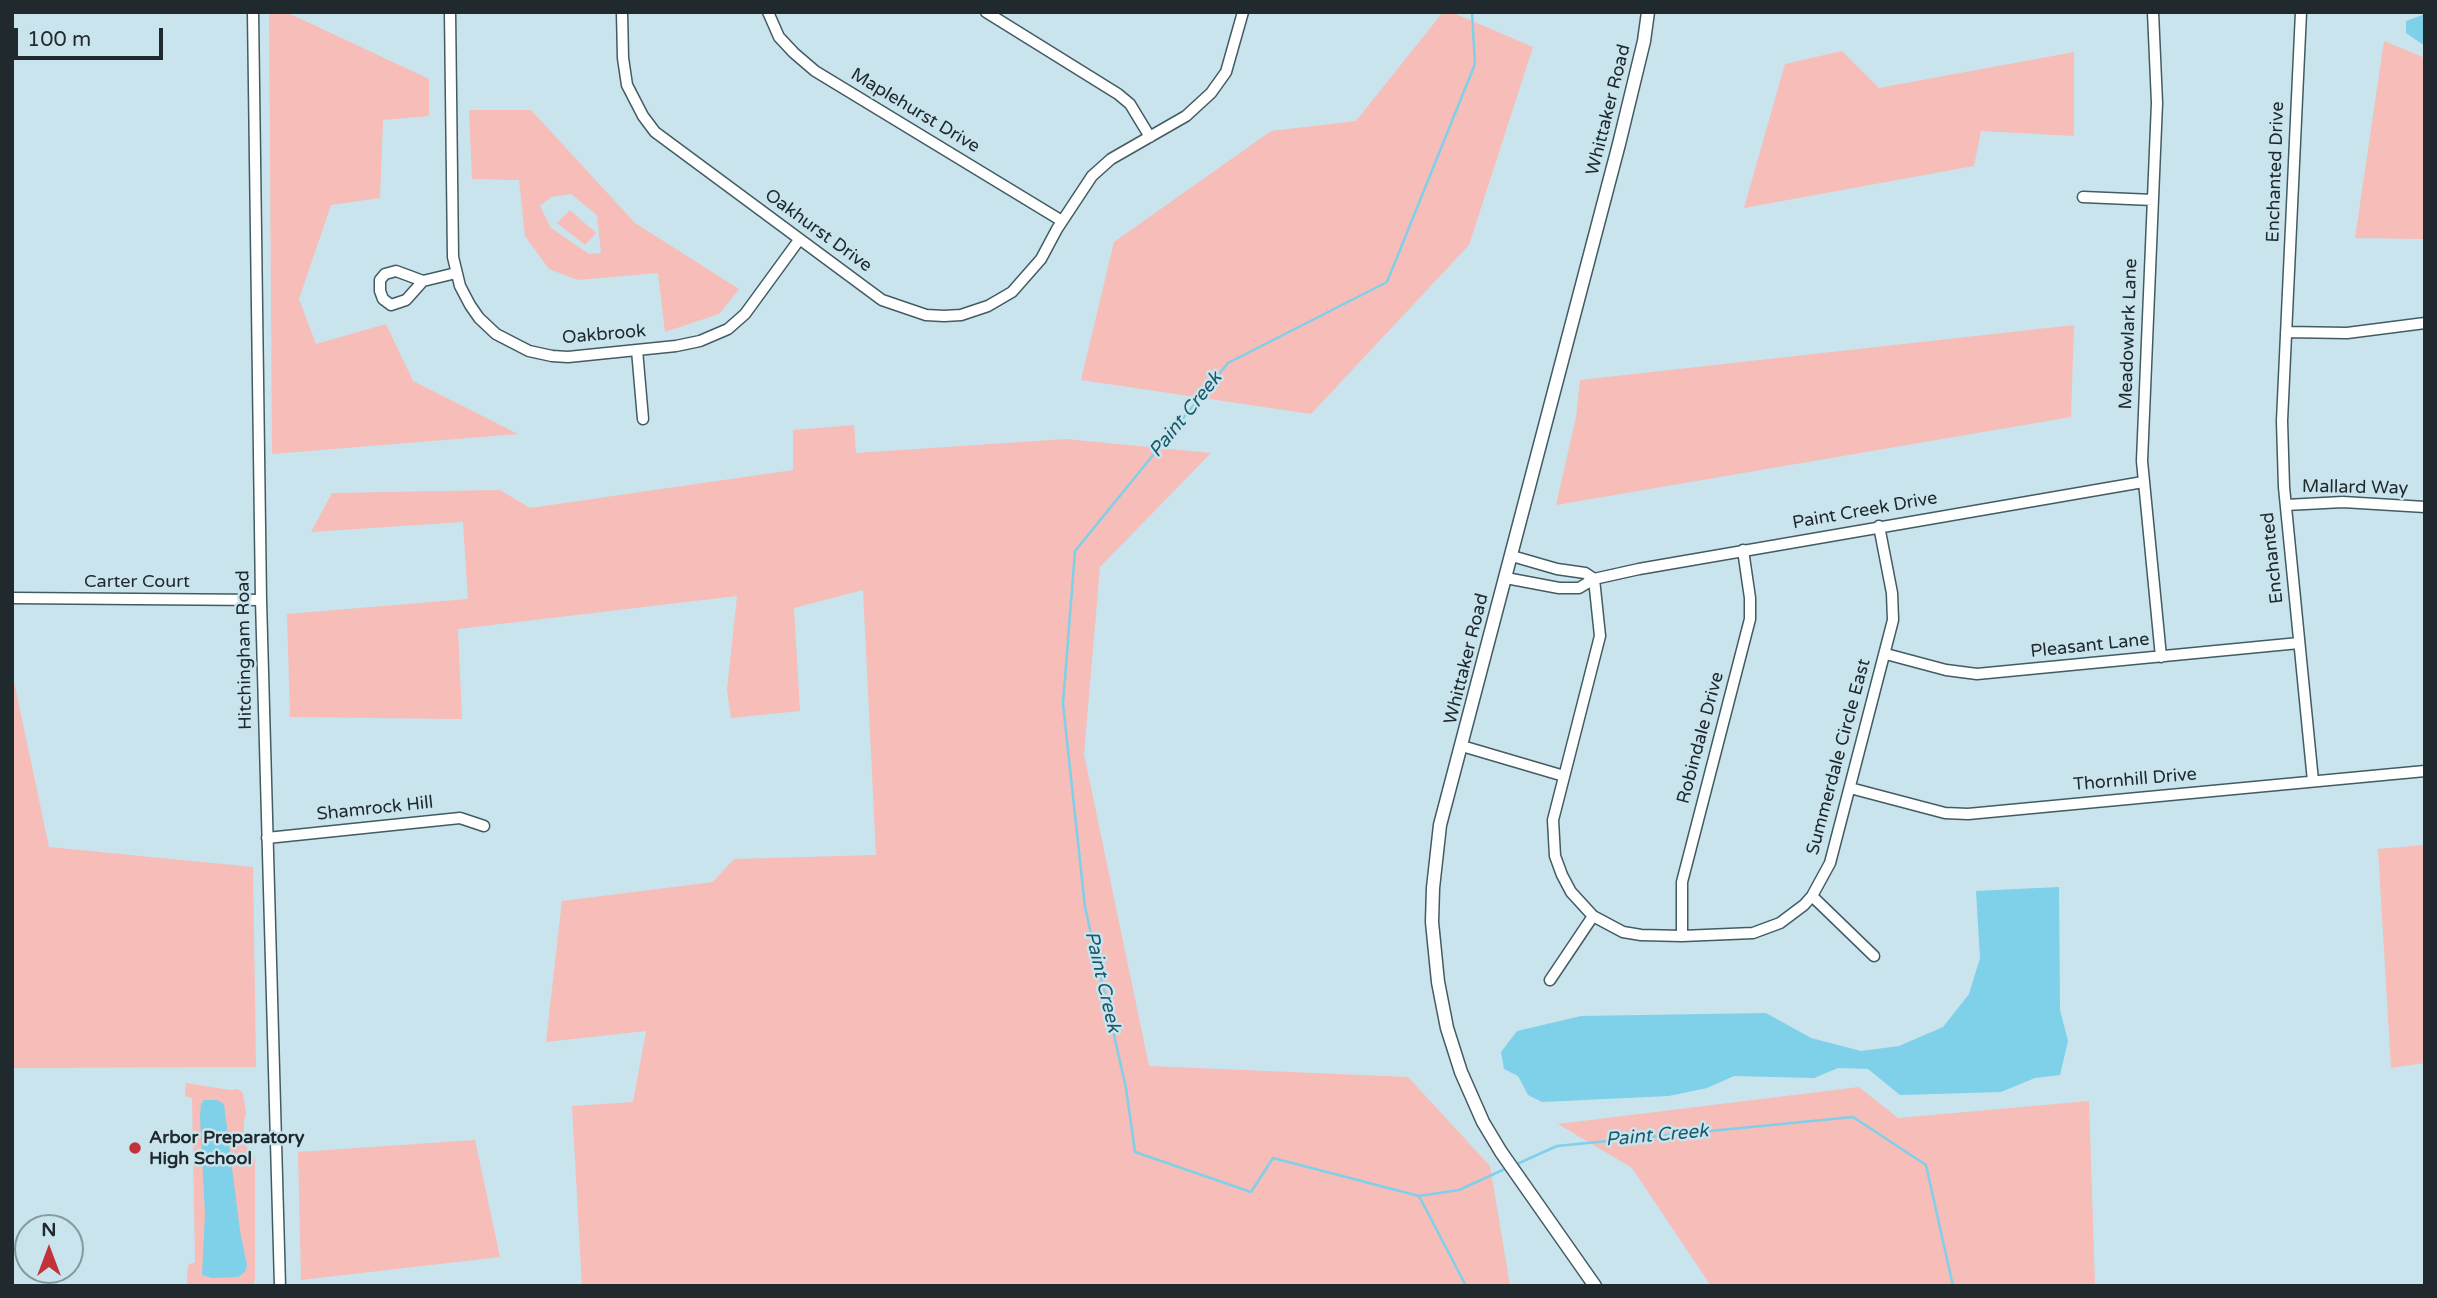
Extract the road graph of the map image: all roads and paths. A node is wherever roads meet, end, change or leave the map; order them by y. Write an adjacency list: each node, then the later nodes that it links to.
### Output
1 (253, 12): 30 (street, Hitchingham Road)
2 (450, 12): 15 (street, Oakbrook)
3 (622, 12): 14 (street, Oakhurst Drive)
4 (768, 12): 13 (street, Maplehurst Drive)
5 (986, 12): 10 (street)
6 (1243, 12): 10 (street, Oakhurst Drive)
7 (1648, 12): 26 (main road, Whittaker Road)
8 (2152, 12): 12 (street, Meadowlark Lane)
9 (2301, 12): 18 (street, Enchanted Drive)
10 (1150, 136): 13 (street, Oakhurst Drive)
11 (2083, 197): 12 (street)
12 (2153, 200): 21 (street, Meadowlark Lane)
13 (1062, 221): 14 (street, Oakhurst Drive)
14 (799, 240): 19 (street, Oakbrook)
15 (456, 273): 16 (street); 19 (street, Oakbrook)
16 (423, 281)
17 (2425, 323): 18 (street)
18 (2286, 332): 22 (street, Enchanted)
19 (637, 350): 20 (street)
20 (643, 419)
21 (2143, 482): 24 (street, Paint Creek Drive); 33 (street, Meadowlark Lane)
22 (2286, 505): 23 (street, Mallard Way); 31 (street, Enchanted)
23 (2425, 507)
24 (1879, 526): 25 (street, Paint Creek Drive); 32 (street, Summerdale Circle East)
25 (1743, 550): 28 (street, Paint Creek Drive); 43 (street, Robindale Drive)
26 (1512, 556): 27 (main road, Whittaker Road); 28 (street, Paint Creek Drive)
27 (1506, 578): 28 (street, Paint Creek Drive); 34 (main road, Whittaker Road)
28 (1594, 579): 36 (street)
29 (12, 598): 30 (street, Carter Court)
30 (261, 600): 40 (street, Hitchingham Road)
31 (2299, 643): 33 (street, Pleasant Lane); 37 (street, Enchanted)
32 (1886, 654): 33 (street, Pleasant Lane); 38 (street, Summerdale Circle East)
33 (2161, 657)
34 (1462, 746): 36 (street); 47 (main road, Whittaker Road)
35 (2425, 771): 37 (street, Thornhill Drive)
36 (1564, 776): 42 (street)
37 (2313, 780): 38 (street, Thornhill Drive)
38 (1850, 788): 41 (street, Summerdale Circle East)
39 (484, 826): 40 (street, Shamrock Hill)
40 (267, 838): 46 (street, Hitchingham Road)
41 (1812, 896): 43 (street, Summerdale Circle East); 44 (street)
42 (1592, 916): 43 (street, Summerdale Circle East); 45 (street)
43 (1682, 936)
44 (1874, 956)
45 (1550, 981)
46 (280, 1286)
47 (1595, 1286)

